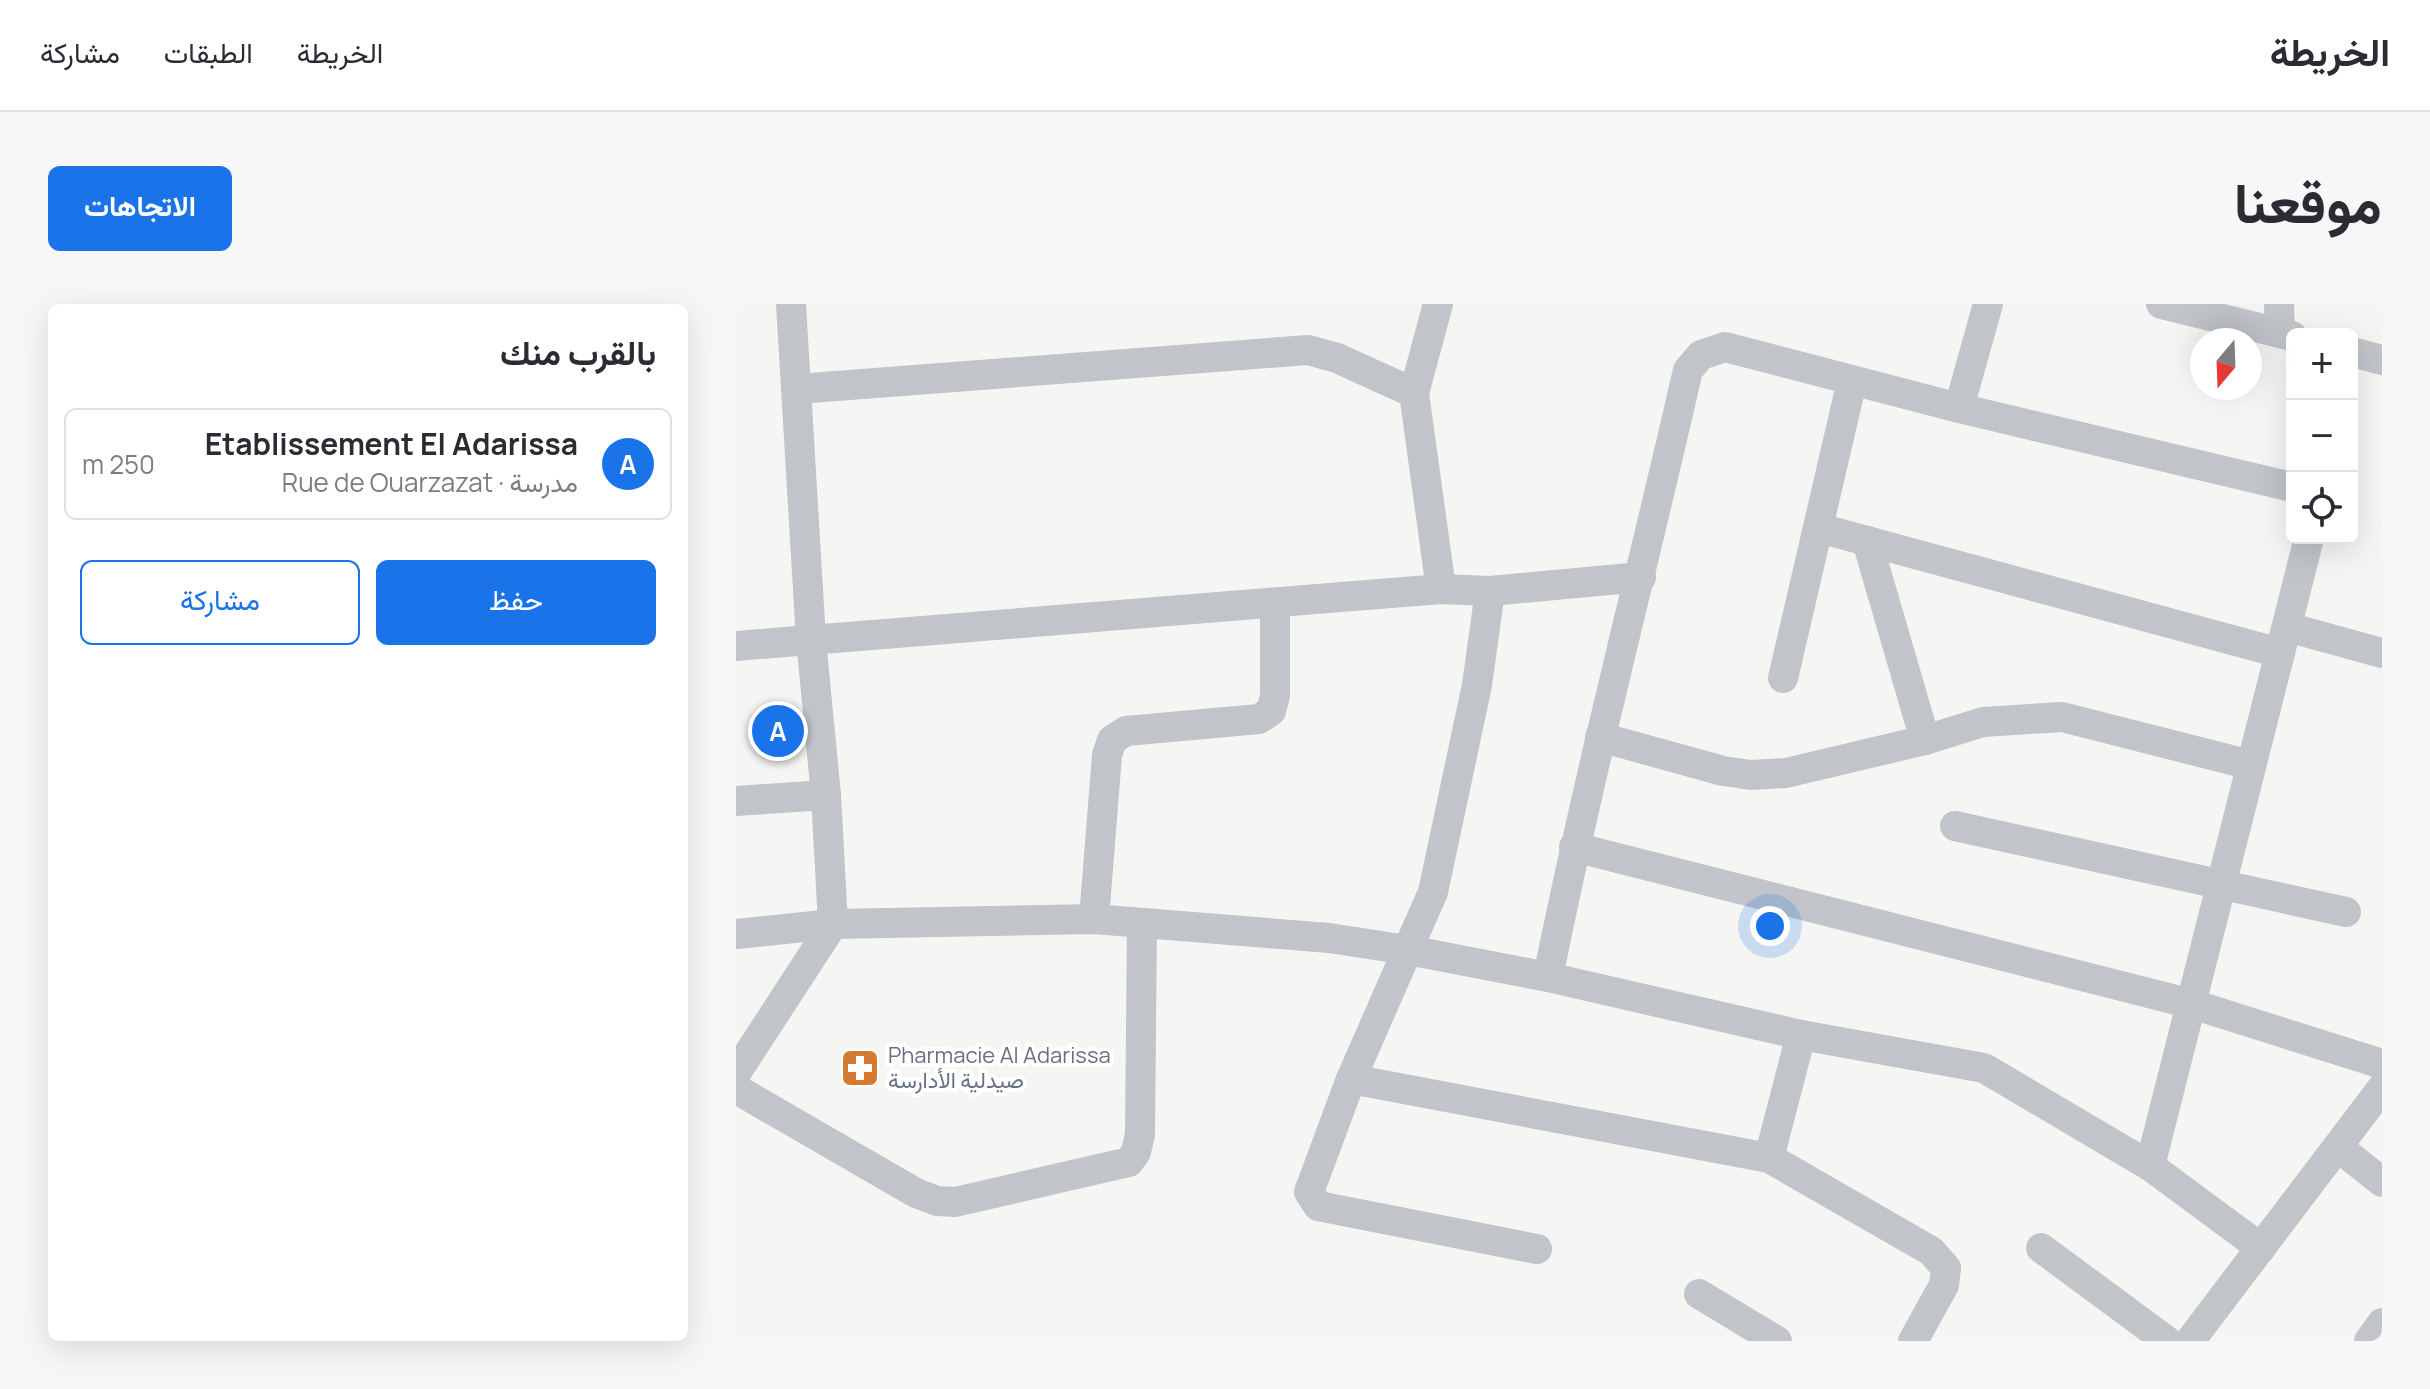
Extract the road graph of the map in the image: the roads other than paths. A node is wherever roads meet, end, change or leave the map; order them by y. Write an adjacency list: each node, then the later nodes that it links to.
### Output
1 (791, 304): 9 (street)
2 (1438, 304): 10 (street)
3 (1988, 304): 11 (street)
4 (2161, 304): 5 (street)
5 (2284, 324)
6 (2358, 354): 7 (street)
7 (2382, 360)
8 (1852, 381): 11 (street); 13 (street); 16 (street)
9 (797, 389): 10 (street); 20 (street)
10 (1414, 393): 17 (street)
11 (1959, 408): 12 (street)
12 (2286, 486)
13 (1819, 528): 14 (street); 24 (street)
14 (1867, 541): 21 (street); 26 (street)
15 (2307, 544): 21 (street)
16 (1641, 577): 18 (street); 25 (street)
17 (1441, 589): 18 (street); 19 (street)
18 (1490, 591): 38 (street)
19 (1275, 605): 20 (street); 34 (street)
20 (811, 640): 22 (street); 28 (street)
21 (2283, 640): 23 (street); 27 (street)
22 (736, 646)
23 (2382, 653)
24 (1783, 678)
25 (1600, 737): 26 (street); 31 (street)
26 (1925, 740): 27 (street)
27 (2251, 765): 32 (street)
28 (826, 795): 29 (street); 35 (street)
29 (736, 801)
30 (1955, 826): 32 (street)
31 (1574, 847): 39 (street); 40 (street)
32 (2220, 884): 33 (street); 40 (street)
33 (2346, 912)
34 (1094, 919): 35 (street); 36 (street)
35 (833, 924): 37 (street); 43 (street)
36 (1142, 924): 38 (street); 46 (street)
37 (736, 934)
38 (1408, 950): 39 (street); 44 (street)
39 (1548, 977): 41 (street)
40 (2192, 1004): 42 (street); 49 (street)
41 (1801, 1035): 48 (street); 49 (street)
42 (2382, 1064)
43 (736, 1073)
44 (1351, 1079): 48 (street); 53 (street)
45 (2382, 1088): 47 (street)
46 (736, 1089)
47 (2338, 1147): 50 (street); 52 (street)
48 (1769, 1158): 56 (street)
49 (2150, 1166): 52 (street)
50 (2382, 1182)
51 (2041, 1248): 57 (street)
52 (2261, 1248): 58 (street)
53 (1537, 1249)
54 (1699, 1294): 55 (street)
55 (1777, 1341)
56 (1913, 1341)
57 (2167, 1341)
58 (2190, 1341)

